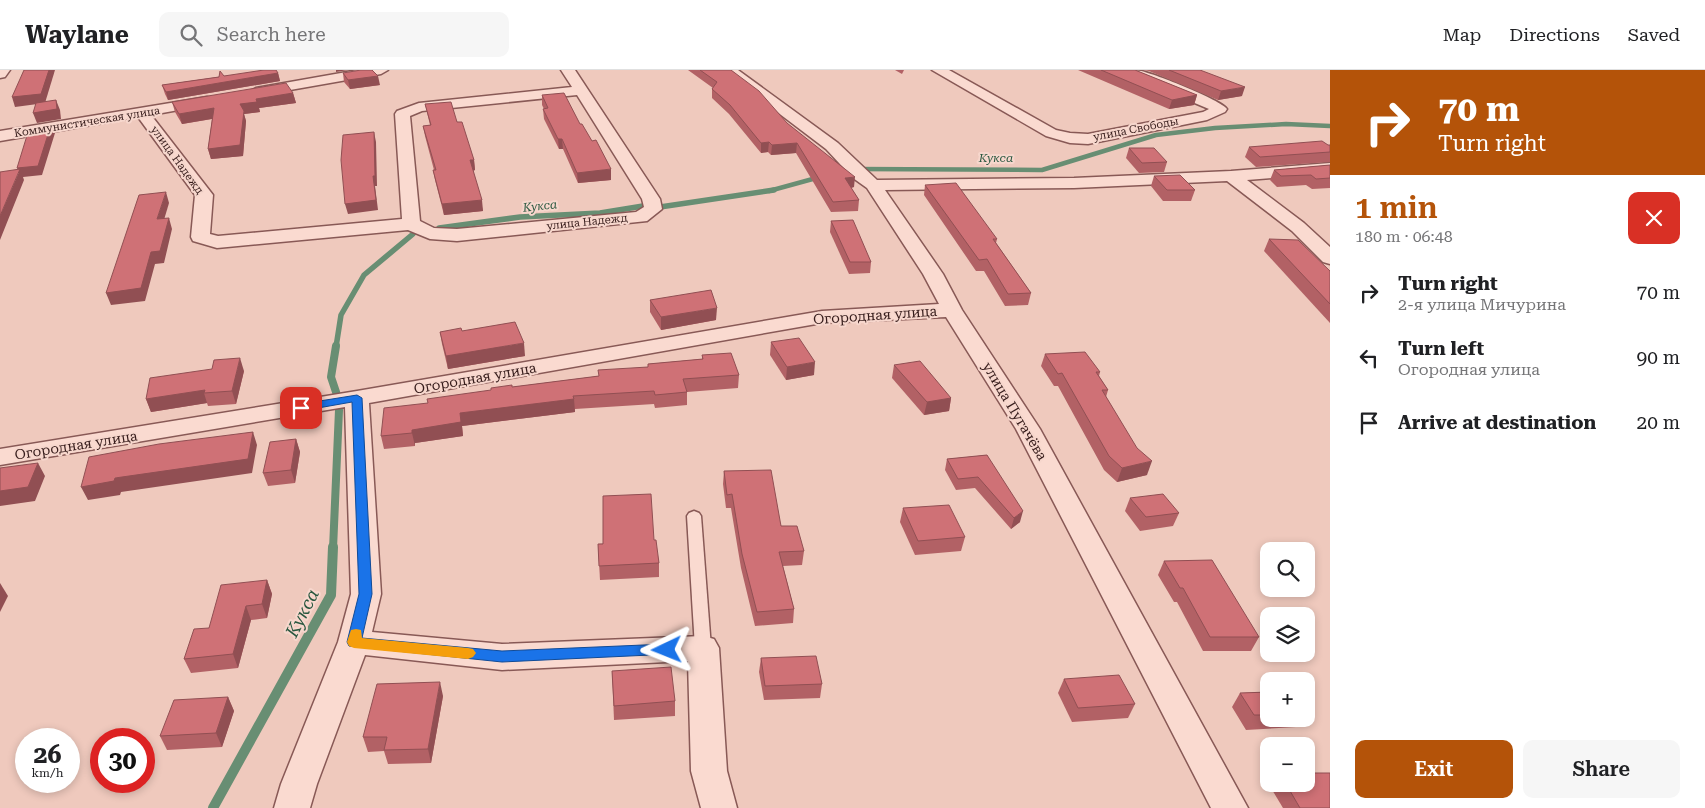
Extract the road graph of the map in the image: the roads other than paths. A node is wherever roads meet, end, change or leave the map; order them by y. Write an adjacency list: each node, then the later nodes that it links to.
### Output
1 (2, 70): 7 (street)
2 (381, 70): 9 (street)
3 (568, 70): 8 (street, улица Надежд)
4 (729, 70): 14 (street, улица Пугачёва)
5 (939, 70): 6 (street, улица Свободы)
6 (1128, 70)
7 (0, 74)
8 (580, 90): 16 (street); 16 (street, улица Надежд)
9 (238, 96)
10 (219, 99): 11 (street, Коммунистическая улица)
11 (142, 113): 12 (street, Коммунистическая улица); 16 (street, улица Надежд)
12 (0, 136)
13 (1330, 168): 15 (street)
14 (861, 175): 15 (street); 18 (street, улица Пугачёва)
15 (1230, 176): 17 (street)
16 (411, 224)
17 (1330, 258)
18 (952, 310): 19 (street, Огородная улица); 26 (street, улица Пугачёва)
19 (357, 398): 20 (street, Огородная улица); 22 (street)
20 (0, 457)
21 (694, 516): 23 (lane)
22 (354, 642): 23 (street); 24 (street)
23 (704, 648): 25 (street)
24 (292, 808)
25 (719, 808)
26 (1230, 808)

